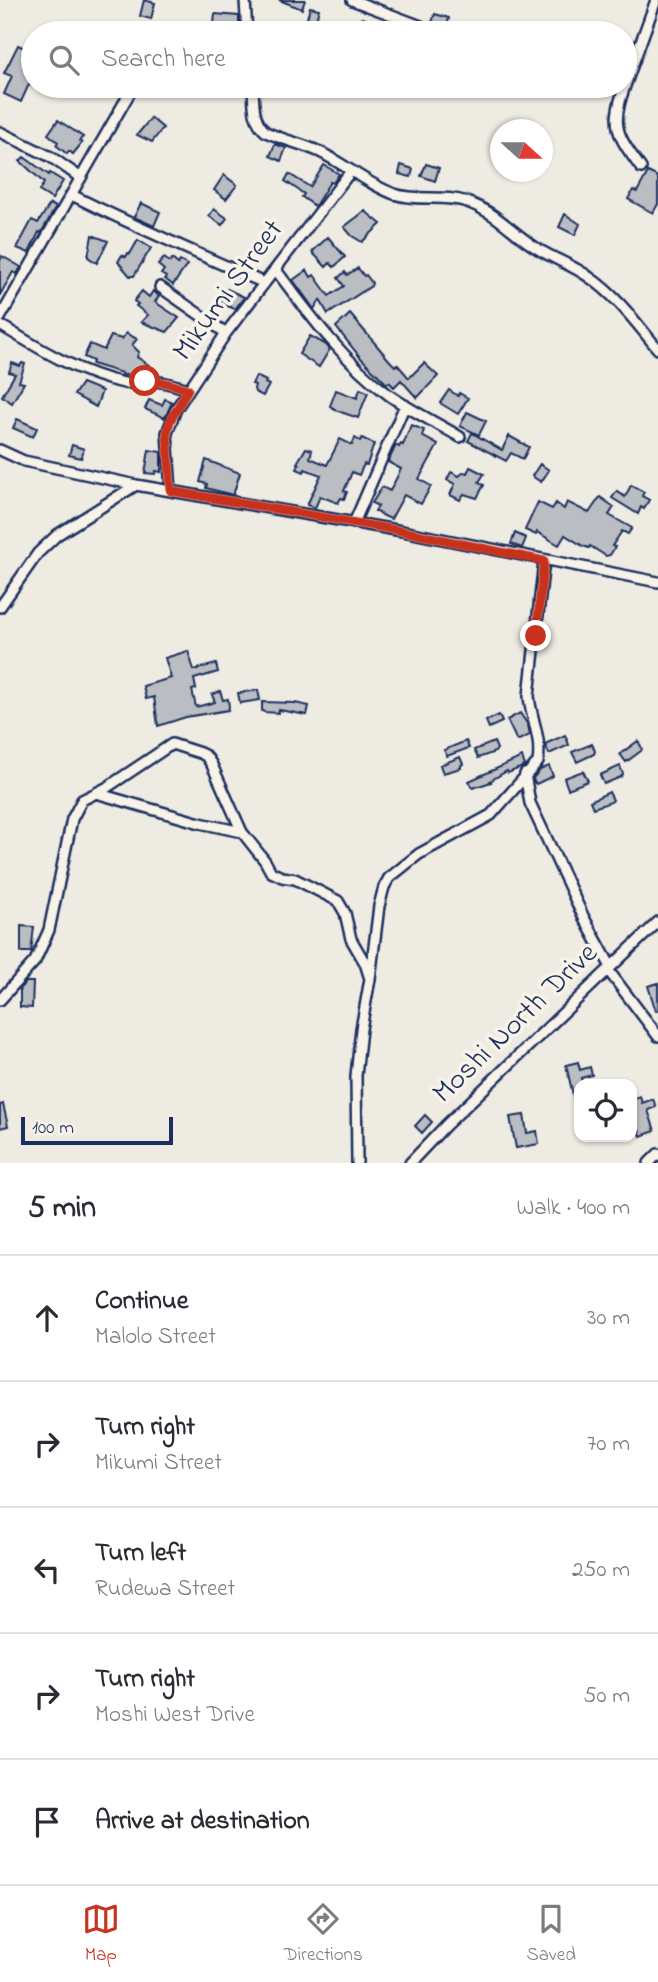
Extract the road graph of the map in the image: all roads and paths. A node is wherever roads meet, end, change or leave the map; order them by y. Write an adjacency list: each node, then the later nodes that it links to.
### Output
1 (245, 0): 4 (street)
2 (352, 0): 5 (street)
3 (656, 0): 6 (street)
4 (246, 21)
5 (408, 21)
6 (637, 53)
7 (127, 98): 13 (street)
8 (254, 98): 12 (street)
9 (621, 98): 11 (street)
10 (0, 132): 13 (street)
11 (641, 168)
12 (351, 172): 15 (street, Mikumi Street); 21 (street)
13 (81, 178): 14 (street)
14 (72, 195): 16 (street); 18 (street)
15 (276, 270): 16 (street, Mikumi Street); 23 (street)
16 (264, 283): 20 (street, Mikumi Street)
17 (160, 288): 20 (street)
18 (0, 318)
19 (0, 325): 22 (street)
20 (226, 333): 22 (street, Mikumi Street)
21 (658, 349)
22 (188, 389): 27 (street, Mikumi Street)
23 (405, 405): 24 (street); 28 (street)
24 (460, 437)
25 (0, 450): 26 (street)
26 (136, 485): 27 (street); 31 (street)
27 (171, 491): 28 (street)
28 (354, 523): 29 (street)
29 (544, 561): 30 (street); 32 (street)
30 (658, 582)
31 (0, 607)
32 (526, 774): 36 (street); 37 (street)
33 (96, 793): 34 (street); 34 (street); 38 (street)
34 (242, 832): 37 (street)
35 (658, 922): 36 (street, Moshi North Drive)
36 (610, 969): 39 (street); 42 (street, Moshi North Drive)
37 (370, 979): 41 (street)
38 (0, 1000)
39 (658, 1036)
40 (658, 1154): 43 (street)
41 (357, 1163)
42 (410, 1163)
43 (649, 1163)

